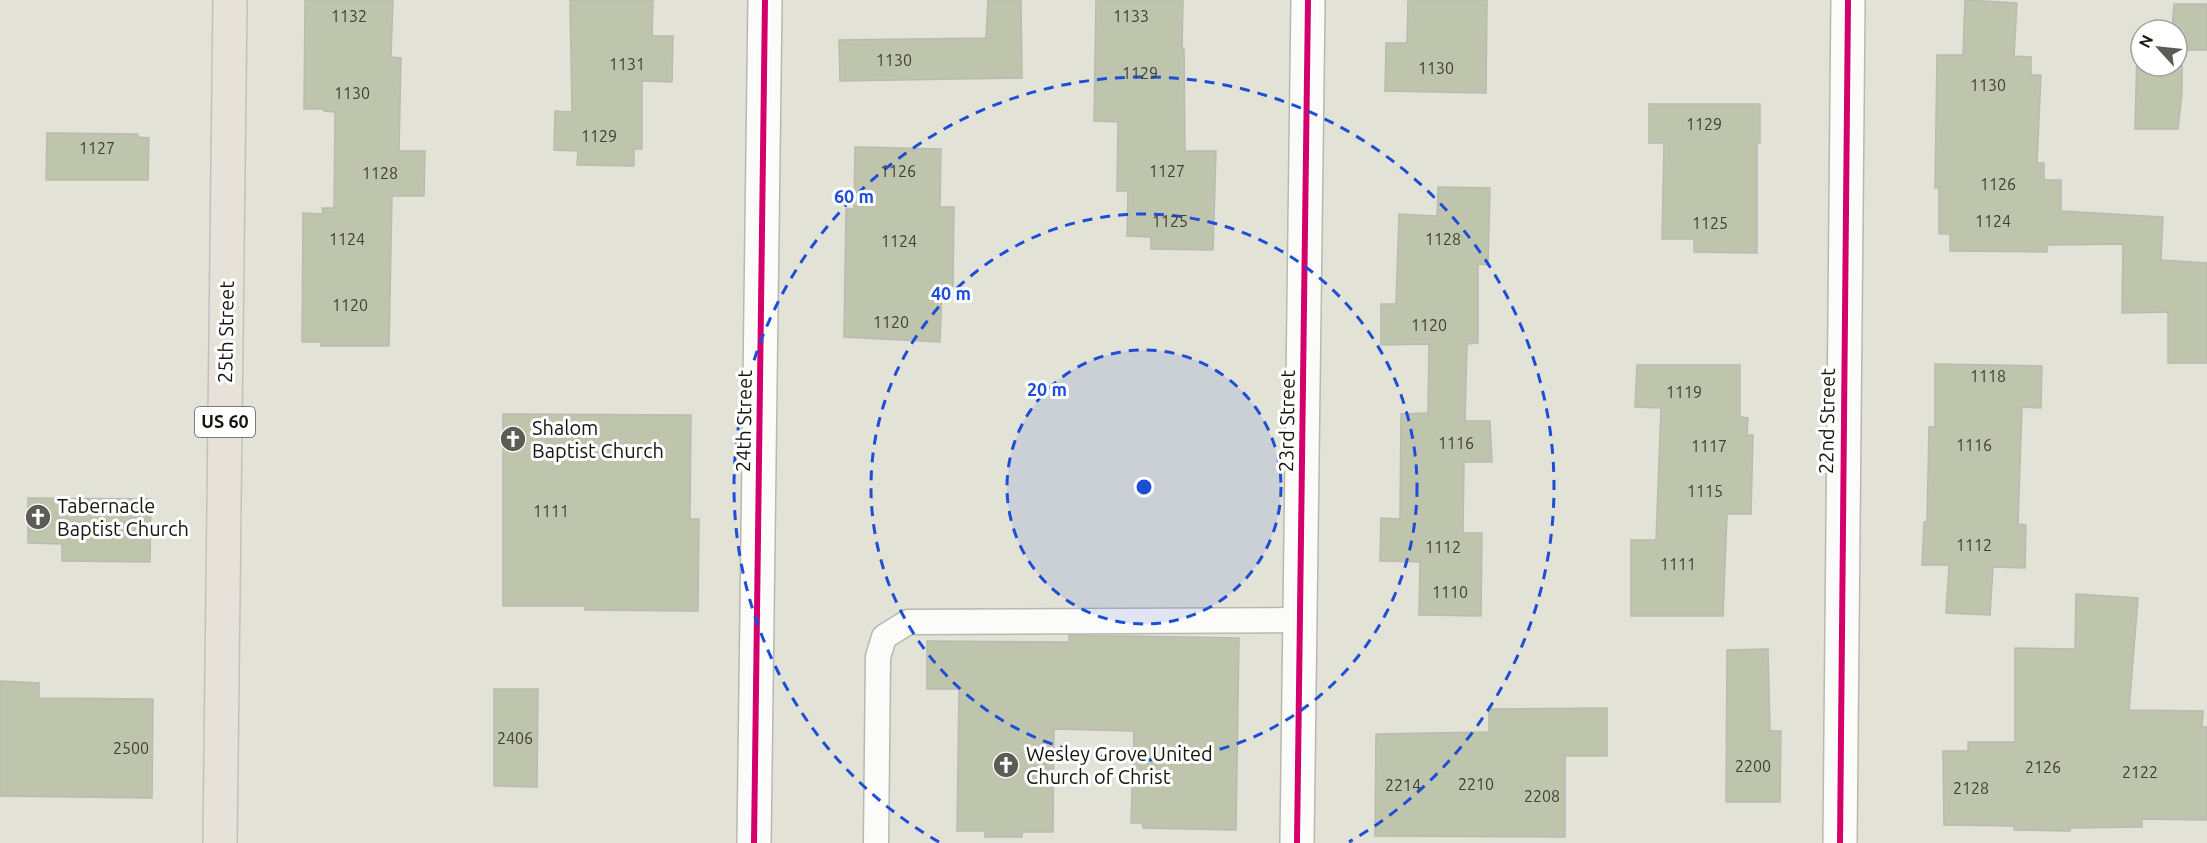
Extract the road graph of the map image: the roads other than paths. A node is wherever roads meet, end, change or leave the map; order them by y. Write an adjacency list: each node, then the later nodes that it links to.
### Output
1 (230, 0): 6 (main road, 25th Street / US 60)
2 (765, 0): 7 (street, 24th Street)
3 (1308, 0): 5 (street, 23rd Street)
4 (1848, 0): 10 (street, 22nd Street)
5 (1301, 620): 8 (lane); 9 (street, 23rd Street)
6 (220, 843)
7 (754, 843)
8 (876, 843)
9 (1297, 843)
10 (1840, 843)

